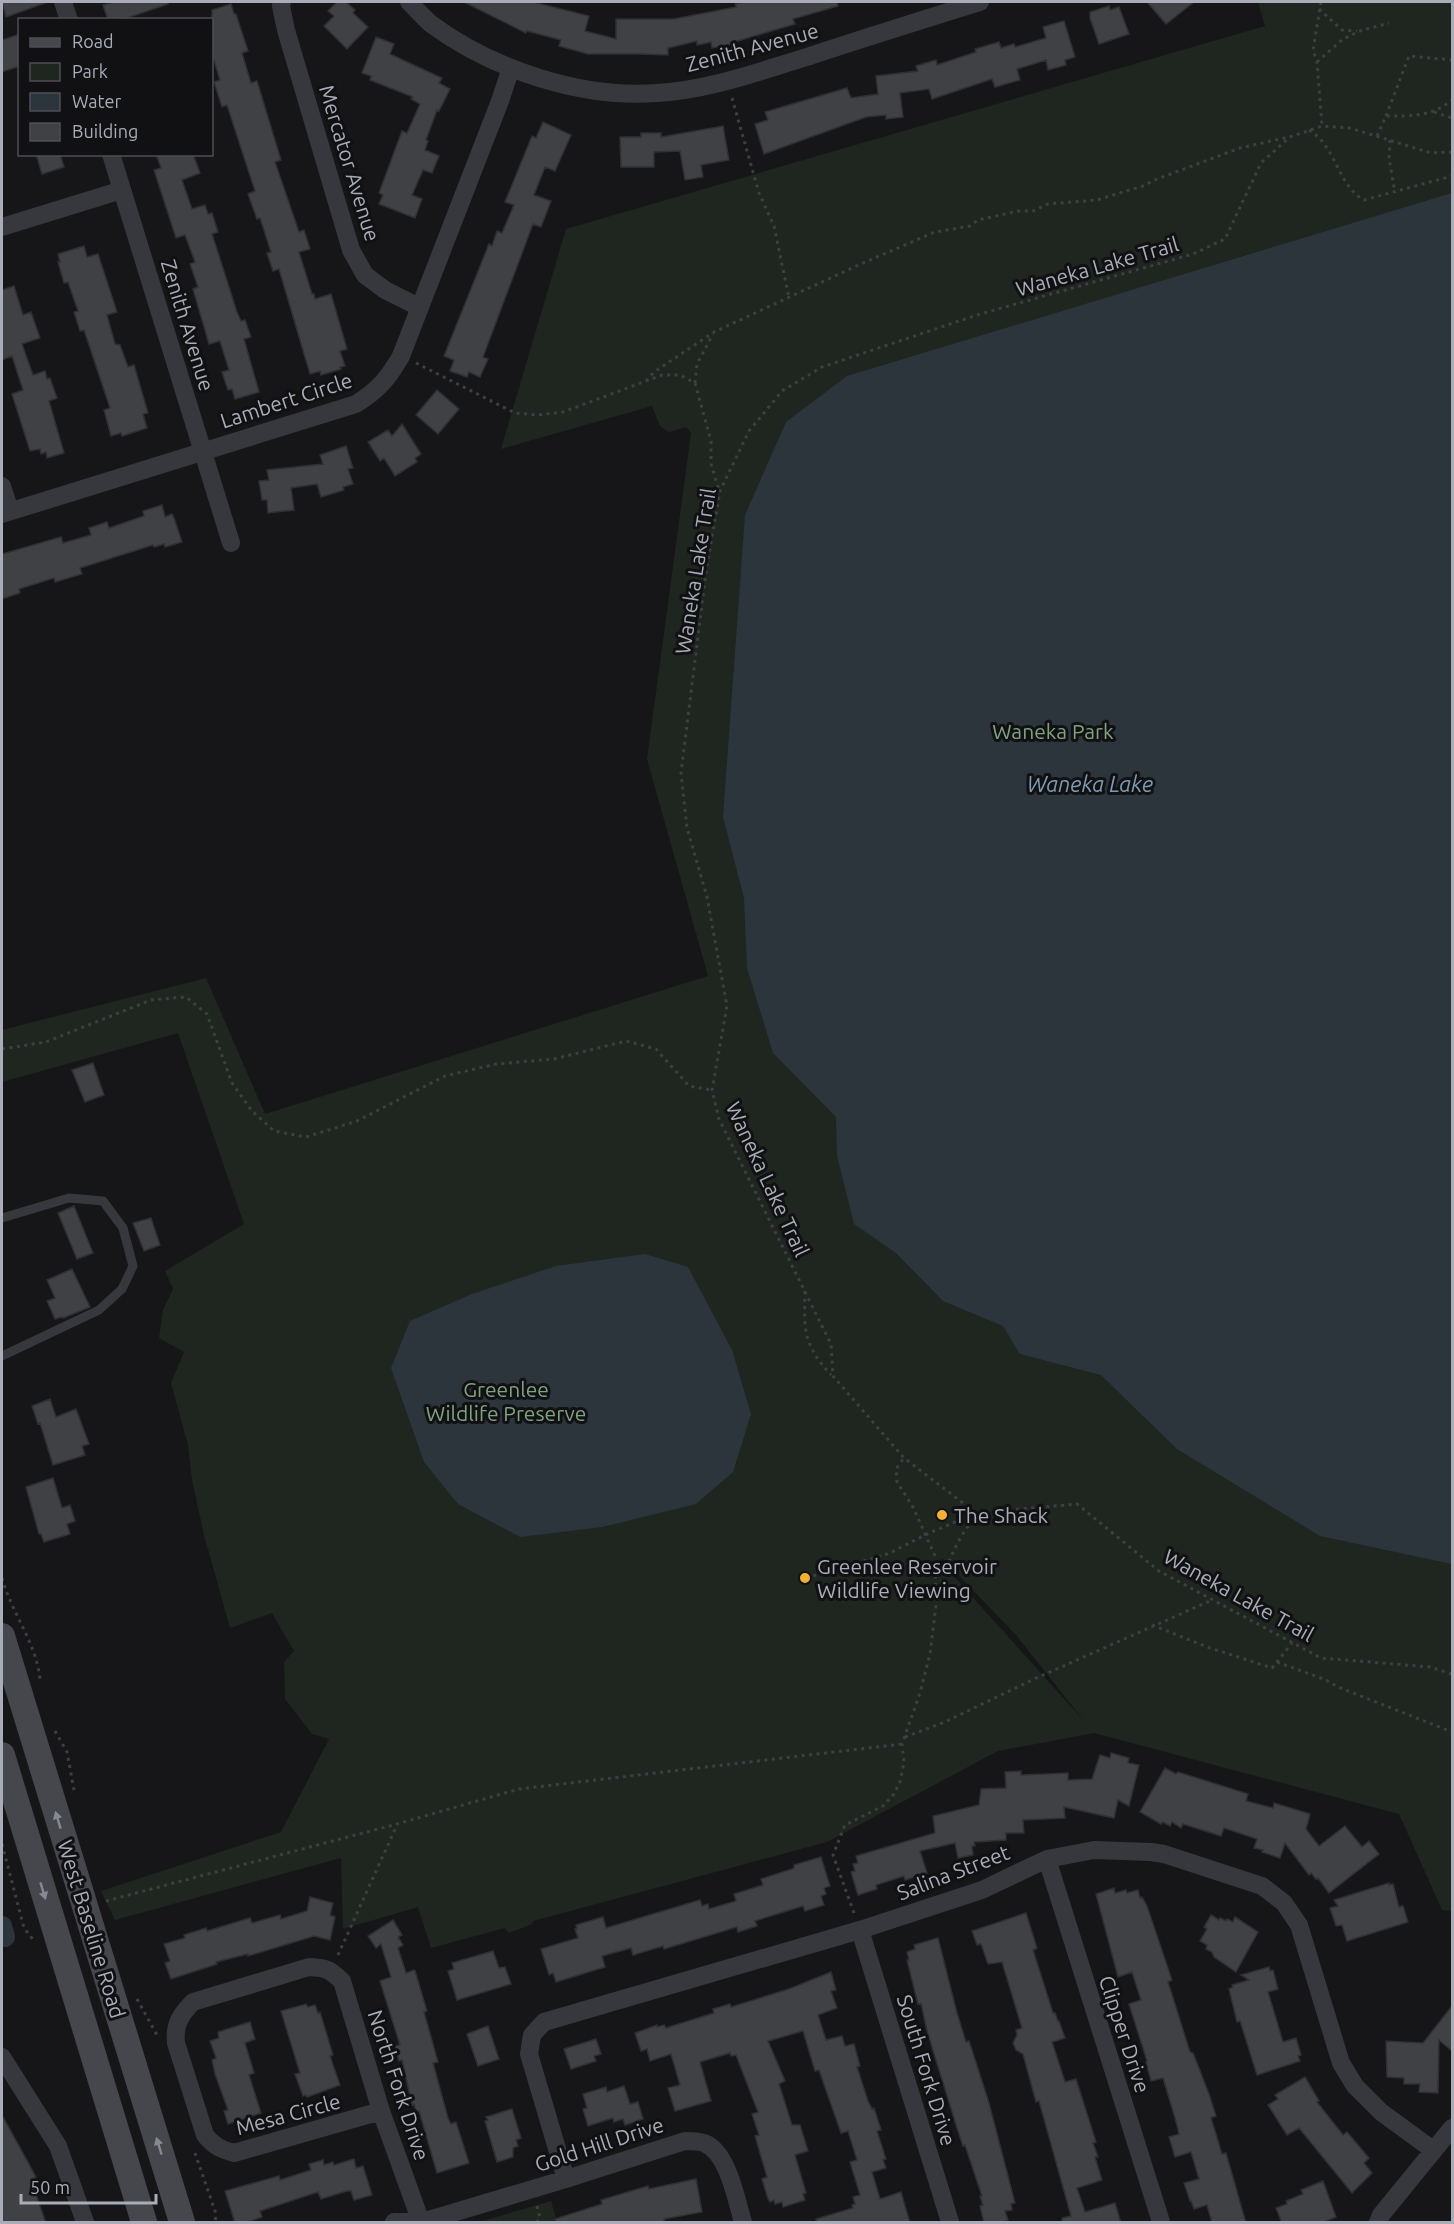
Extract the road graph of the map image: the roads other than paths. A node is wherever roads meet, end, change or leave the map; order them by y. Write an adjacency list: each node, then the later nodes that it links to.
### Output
1 (63, 2): 5 (street)
2 (282, 2): 10 (street, Mercator Avenue)
3 (409, 2): 6 (street, Zenith Avenue)
4 (980, 2): 6 (street, Zenith Avenue)
5 (68, 18)
6 (511, 68): 10 (street, Lambert Circle)
7 (112, 156): 8 (street, Zenith Avenue)
8 (122, 190): 9 (street); 11 (street, Zenith Avenue)
9 (2, 227)
10 (419, 307): 11 (street, Lambert Circle)
11 (203, 450): 13 (street, Lambert Circle); 14 (street, Zenith Avenue)
12 (2, 486): 13 (street, Lambert Circle)
13 (6, 512)
14 (231, 543)
15 (2, 1218): 16 (lane)
16 (2, 1356)
17 (2, 1636): 30 (main road, West Baseline Road, one-way to 17)
18 (2, 1755): 29 (main road, West Baseline Road, one-way to 29)
19 (1047, 1858): 20 (street, Salina Street); 25 (street, Salina Street); 34 (street, Clipper Drive)
20 (860, 1930): 26 (street, Salina Street); 33 (street, South Fork Drive)
21 (328, 1969): 23 (street, North Fork Drive); 23 (street, Mesa Circle)
22 (2, 2057): 28 (street)
23 (381, 2111): 27 (street, North Fork Drive)
24 (1452, 2128): 25 (street)
25 (1433, 2150): 35 (street)
26 (566, 2179): 27 (street, Gold Hill Drive); 32 (street, Gold Hill Drive)
27 (420, 2222): 31 (street, Gold Hill Drive)
28 (85, 2223)
29 (144, 2223)
30 (182, 2223)
31 (394, 2223)
32 (743, 2223)
33 (950, 2223)
34 (1161, 2223)
35 (1378, 2223)

